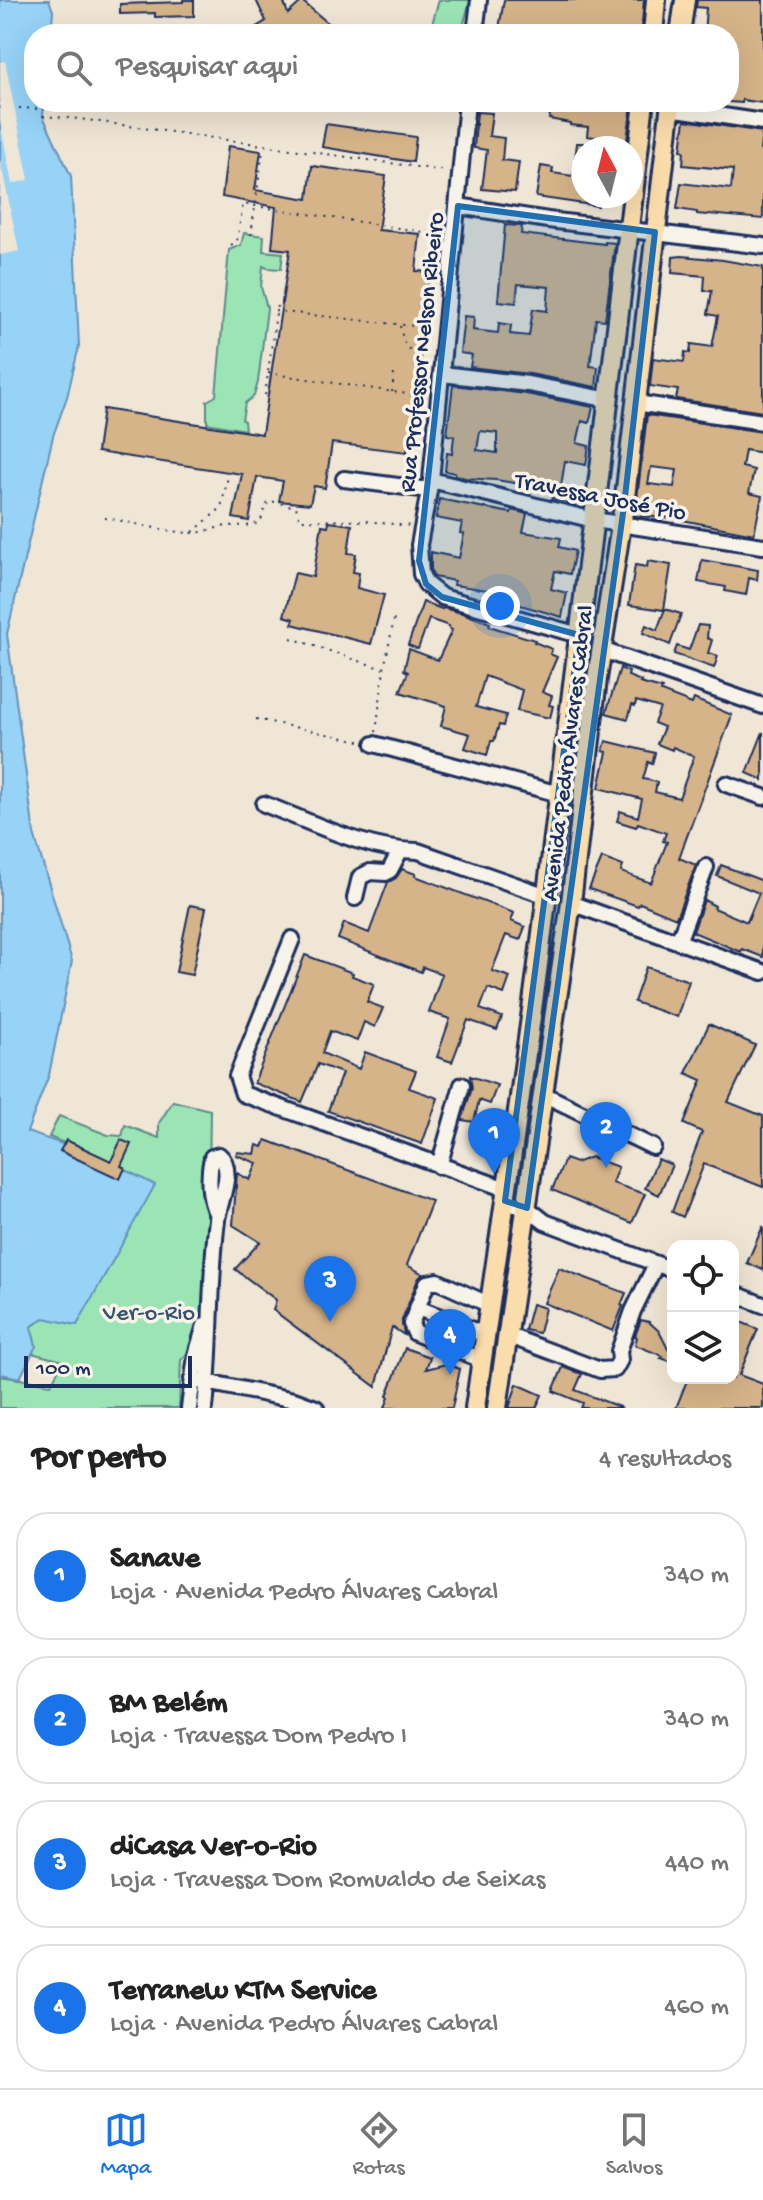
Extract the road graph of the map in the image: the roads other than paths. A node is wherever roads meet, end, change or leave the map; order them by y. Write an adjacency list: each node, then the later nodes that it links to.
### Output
1 (479, 0): 4 (street)
2 (656, 0): 5 (main road)
3 (685, 0): 6 (main road)
4 (476, 24)
5 (654, 24)
6 (681, 24)
7 (466, 112): 12 (street, Rua Professor Nelson Ribeiro)
8 (643, 112): 13 (main road, Avenida Pedro Álvares Cabral)
9 (670, 112): 14 (main road, Avenida Pedro Álvares Cabral)
10 (709, 112): 11 (street)
11 (763, 122)
12 (458, 206): 13 (street); 16 (street, Rua Professor Nelson Ribeiro)
13 (629, 229): 14 (street); 17 (main road, Avenida Pedro Álvares Cabral)
14 (655, 232): 15 (street); 18 (main road, Avenida Pedro Álvares Cabral)
15 (763, 246)
16 (442, 374): 17 (street); 21 (street, Rua Professor Nelson Ribeiro)
17 (610, 400): 22 (main road, Avenida Pedro Álvares Cabral)
18 (636, 403): 19 (street); 23 (main road, Avenida Pedro Álvares Cabral)
19 (763, 422)
20 (344, 479): 21 (street, Travessa José Pio)
21 (430, 485): 22 (street, Travessa José Pio); 25 (street, Rua Professor Nelson Ribeiro)
22 (594, 520): 23 (street, Travessa José Pio); 25 (main road, Avenida Pedro Álvares Cabral)
23 (621, 524): 24 (street, Travessa José Pio); 26 (main road, Avenida Pedro Álvares Cabral)
24 (763, 546)
25 (579, 635): 27 (main road); 31 (main road, Avenida Pedro Álvares Cabral)
26 (602, 650): 27 (main road, Avenida Pedro Álvares Cabral); 28 (street)
27 (597, 679): 38 (main road, Avenida Pedro Álvares Cabral)
28 (763, 706)
29 (374, 744): 31 (street)
30 (726, 784): 32 (street)
31 (559, 794): 36 (main road, Avenida Pedro Álvares Cabral)
32 (763, 797)
33 (264, 804): 34 (street)
34 (400, 851): 36 (street); 37 (street)
35 (706, 867): 40 (street)
36 (547, 896): 46 (main road, Avenida Pedro Álvares Cabral)
37 (355, 898)
38 (571, 903): 40 (street); 43 (main road, Avenida Pedro Álvares Cabral)
39 (292, 939): 45 (street)
40 (678, 942): 41 (street)
41 (763, 972)
42 (462, 1085): 45 (street)
43 (543, 1094): 44 (street); 48 (main road, Avenida Pedro Álvares Cabral)
44 (653, 1147)
45 (439, 1166): 46 (street)
46 (504, 1203): 48 (street); 52 (main road, Avenida Pedro Álvares Cabral)
47 (217, 1215): 55 (street)
48 (526, 1217): 49 (street); 57 (main road, Avenida Pedro Álvares Cabral)
49 (656, 1264): 50 (street); 57 (street)
50 (667, 1268)
51 (739, 1295): 53 (street)
52 (490, 1305): 54 (street); 56 (main road, Avenida Pedro Álvares Cabral)
53 (763, 1305)
54 (418, 1308): 56 (street); 58 (street)
55 (209, 1313): 59 (street); 60 (street)
56 (485, 1335): 58 (main road, Avenida Pedro Álvares Cabral)
57 (509, 1336): 66 (main road, Avenida Pedro Álvares Cabral)
58 (482, 1360): 65 (main road, Avenida Pedro Álvares Cabral)
59 (192, 1379): 60 (street); 62 (street)
60 (208, 1382): 61 (street); 63 (street)
61 (293, 1404): 64 (street)
62 (189, 1408)
63 (205, 1408)
64 (316, 1408)
65 (475, 1408)
66 (497, 1408)

